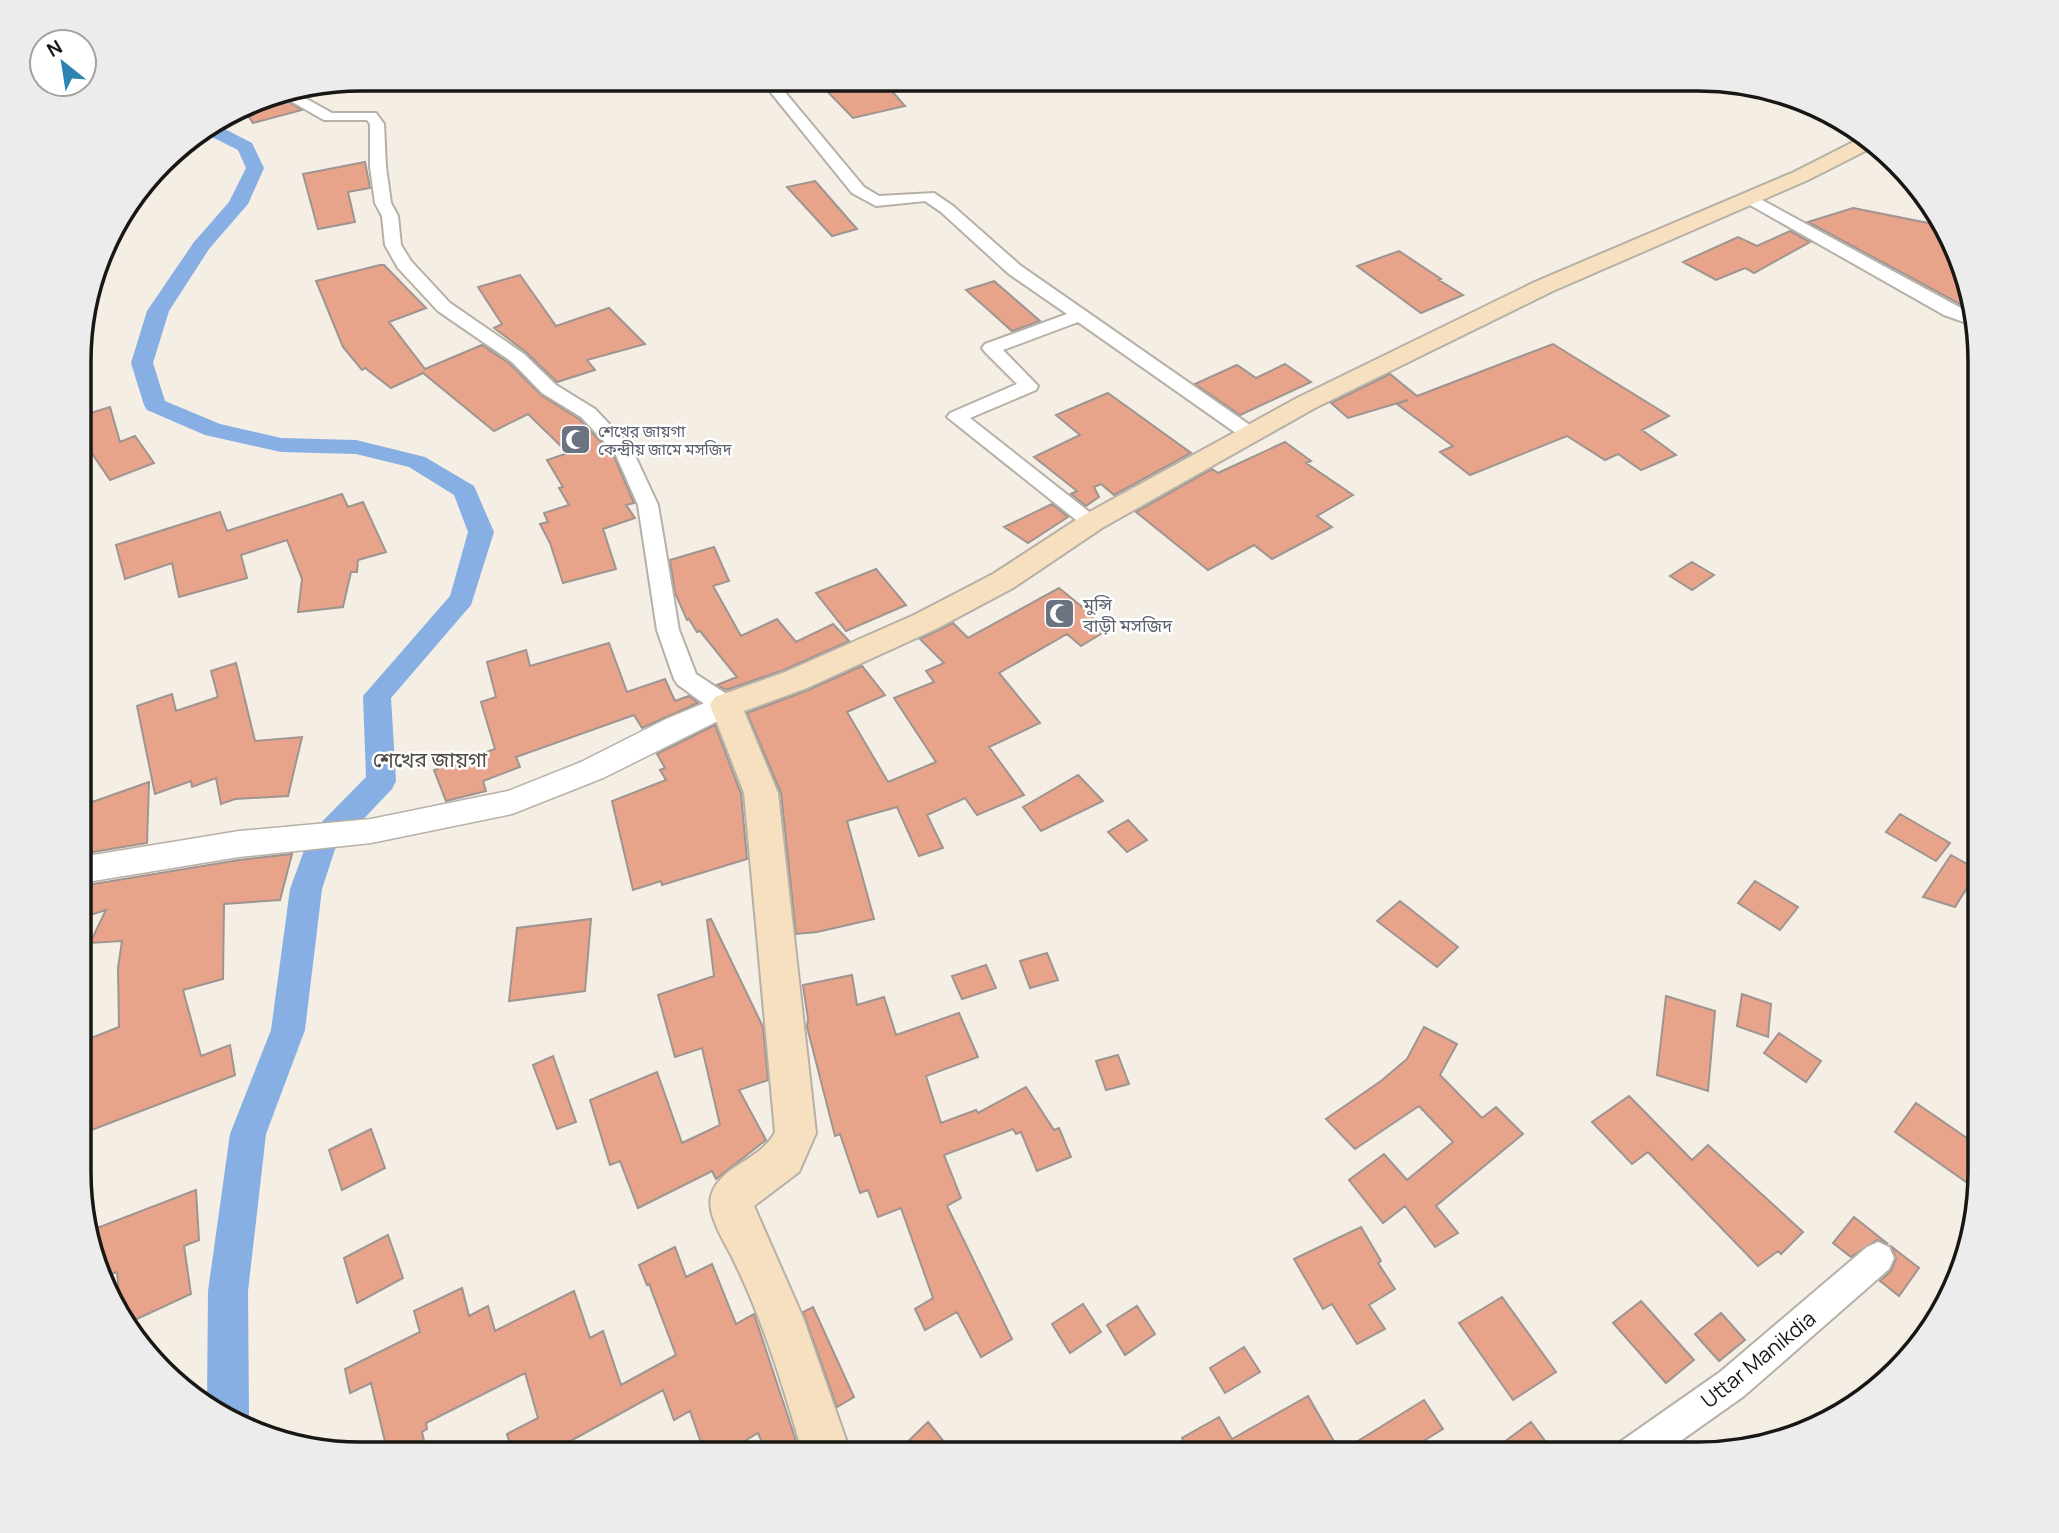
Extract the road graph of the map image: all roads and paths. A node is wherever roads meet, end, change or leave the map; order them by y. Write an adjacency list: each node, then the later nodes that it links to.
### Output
1 (777, 91): 5 (street)
2 (297, 99): 9 (street)
3 (1860, 146): 4 (main road)
4 (1749, 198): 6 (street); 7 (main road)
5 (1079, 316): 7 (street); 8 (street)
6 (1965, 317)
7 (1250, 434): 8 (main road)
8 (1092, 522): 9 (main road)
9 (726, 705): 10 (street); 12 (main road)
10 (91, 868)
11 (1878, 1258): 13 (street, Uttar Manikdia)
12 (823, 1442)
13 (1649, 1442)

